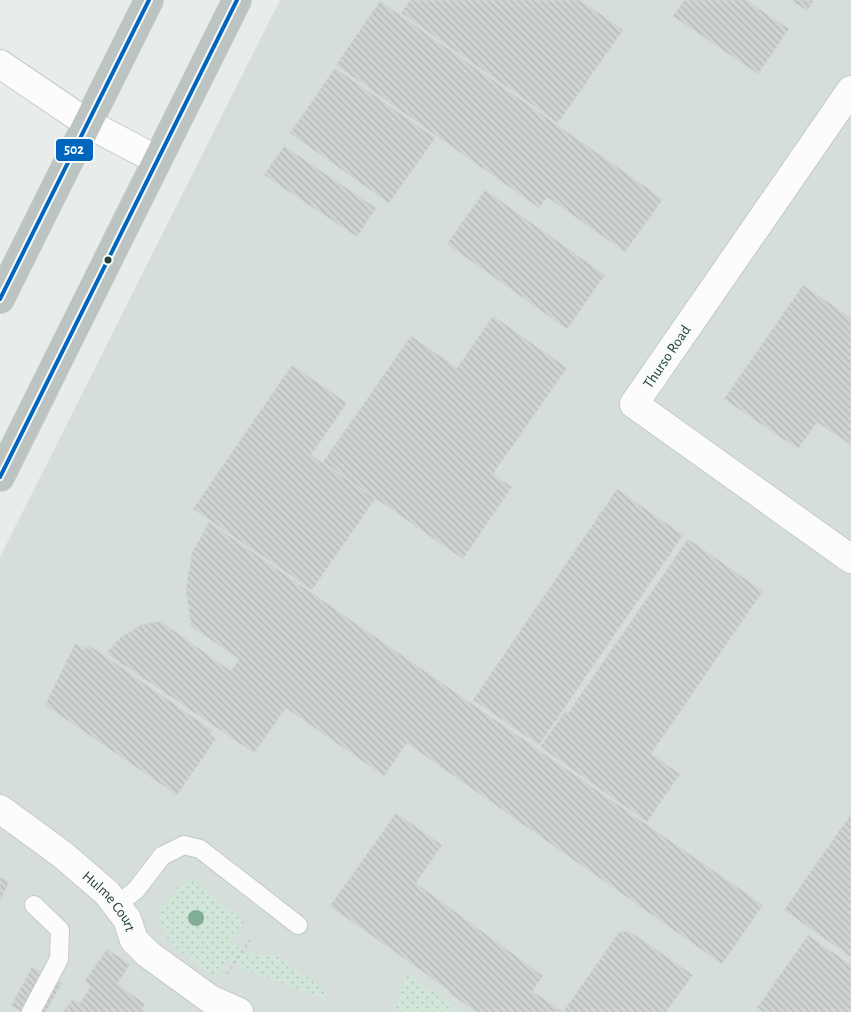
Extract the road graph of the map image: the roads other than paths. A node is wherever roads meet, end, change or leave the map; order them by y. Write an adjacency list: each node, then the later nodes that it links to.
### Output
1 (149, 0): 5 (highway)
2 (237, 0): 6 (highway)
3 (0, 64): 5 (street)
4 (851, 90): 9 (street, Thurso Road)
5 (87, 123): 6 (street); 7 (highway)
6 (157, 160): 8 (highway)
7 (0, 299)
8 (0, 477)
9 (851, 559)
10 (0, 809): 12 (street, Hulme Court)
11 (34, 905): 14 (lane)
12 (117, 905): 13 (lane); 15 (street, Hulme Court)
13 (298, 925)
14 (31, 1012)
15 (239, 1012)

